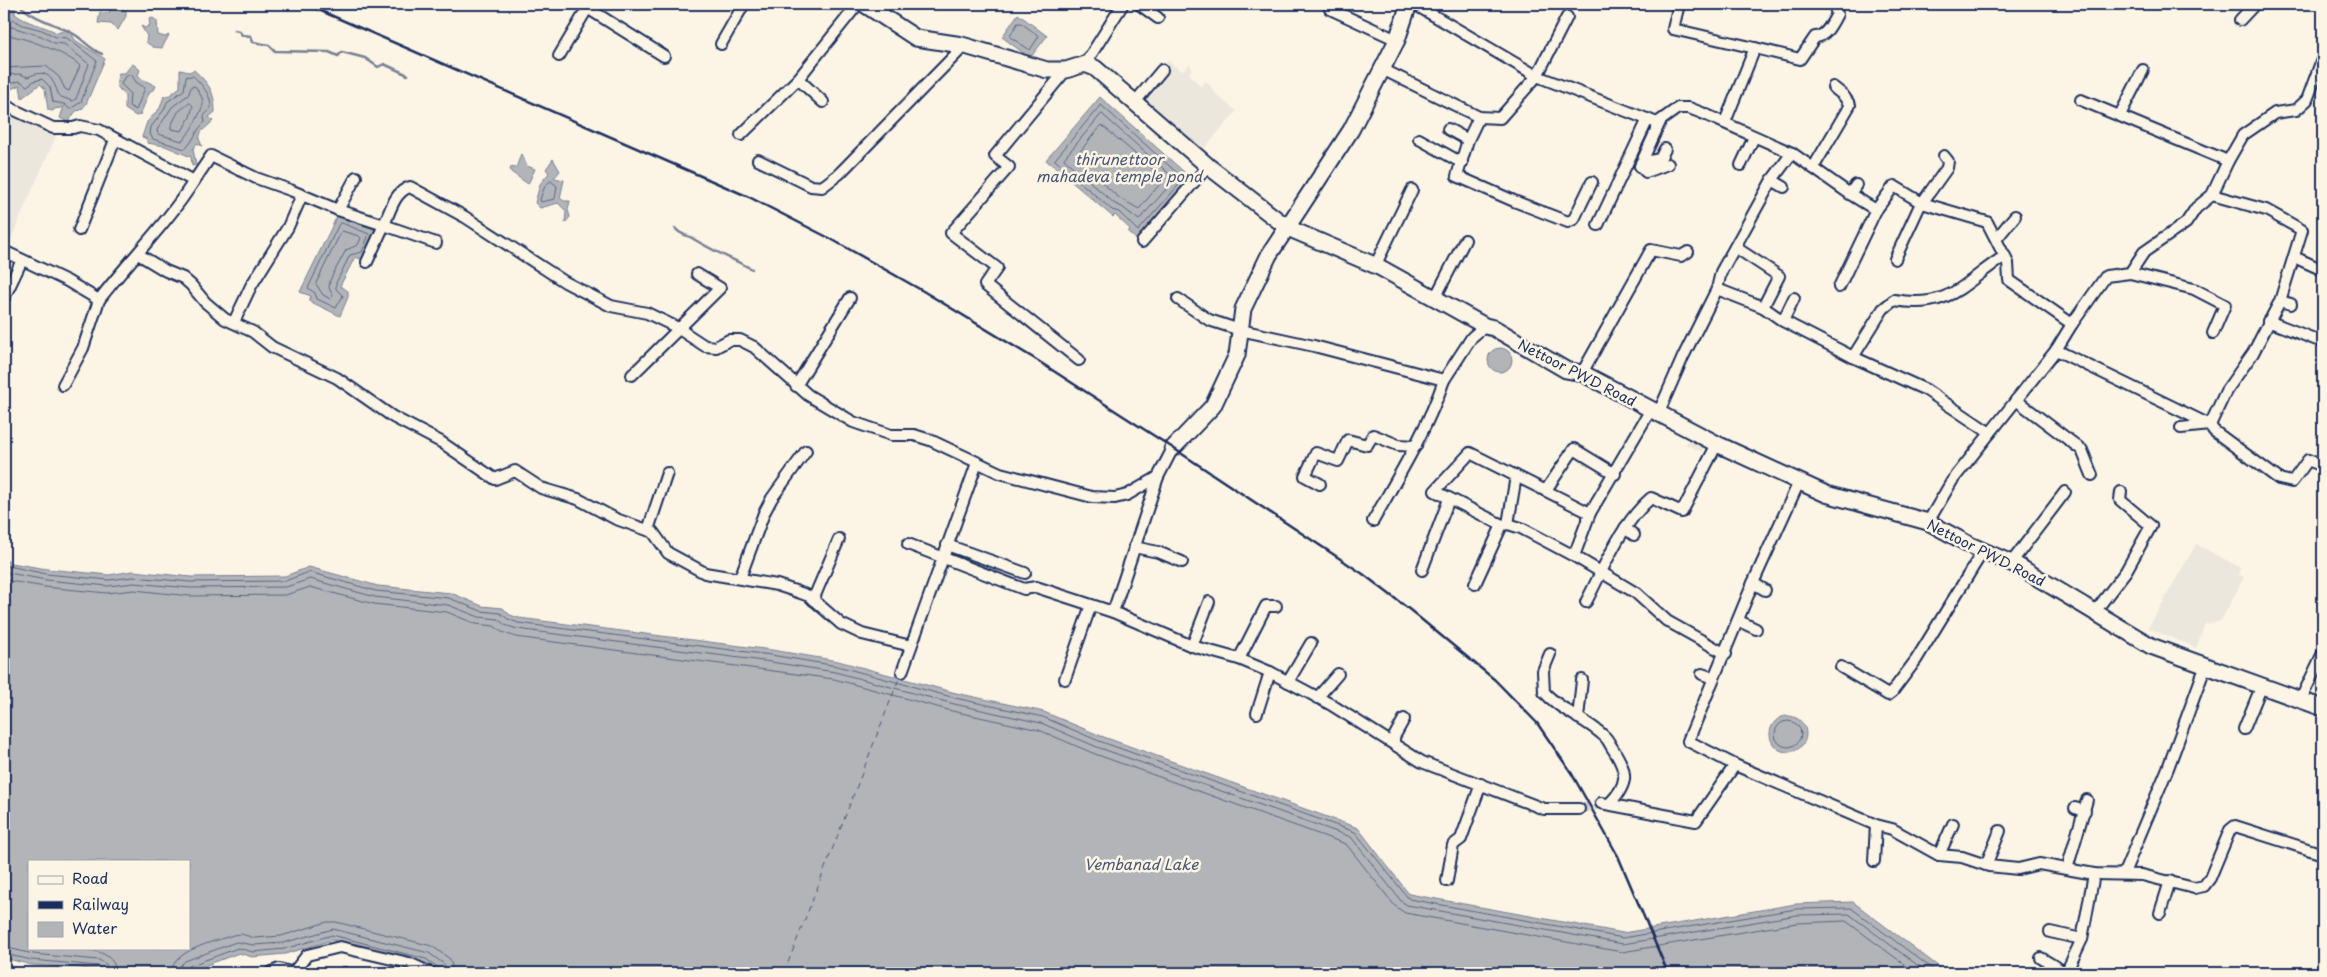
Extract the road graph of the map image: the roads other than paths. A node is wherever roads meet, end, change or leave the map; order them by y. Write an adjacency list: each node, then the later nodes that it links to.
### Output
1 (744, 4): 17 (street)
2 (858, 4): 29 (street)
3 (864, 4): 18 (street)
4 (1123, 4): 23 (street)
5 (1139, 4): 14 (street)
6 (1409, 4): 16 (street)
7 (1414, 4): 28 (street)
8 (1679, 4): 19 (street)
9 (1834, 4): 19 (street)
10 (2255, 4): 15 (street)
11 (584, 7): 20 (street); 21 (street)
12 (1330, 9): 16 (street)
13 (1567, 17): 28 (street)
14 (1158, 18)
15 (2240, 20)
16 (1397, 40): 24 (street)
17 (721, 44)
18 (964, 46): 25 (street); 49 (street)
19 (1755, 48): 39 (street)
20 (558, 56)
21 (664, 56)
22 (2323, 57): 50 (street)
23 (1085, 64): 25 (street); 33 (street, Nettoor PWD Road)
24 (1382, 69): 36 (street); 73 (street)
25 (1066, 70): 114 (street)
26 (1162, 70): 33 (street)
27 (2143, 70): 35 (street)
28 (1537, 76): 36 (street); 37 (street)
29 (798, 79): 32 (street); 41 (street)
30 (1833, 87): 56 (street)
31 (2081, 100): 35 (street)
32 (823, 102)
33 (1135, 102): 55 (street, Nettoor PWD Road)
34 (4, 105): 44 (street)
35 (2120, 116): 50 (street)
36 (1479, 117): 45 (street)
37 (1648, 119): 38 (street); 72 (street)
38 (1660, 122): 39 (street); 52 (street)
39 (1725, 122): 42 (street)
40 (1448, 129): 45 (street)
41 (740, 135)
42 (1754, 137): 47 (street); 54 (street)
43 (1419, 139): 51 (street)
44 (115, 140): 59 (street); 74 (street)
45 (1468, 140): 51 (street)
46 (1665, 149): 52 (street)
47 (1792, 153): 56 (street); 58 (street)
48 (1944, 156): 67 (street)
49 (758, 160)
50 (2228, 160): 66 (street)
51 (1462, 163): 60 (street)
52 (1641, 163): 53 (street)
53 (1668, 164)
54 (1741, 165)
55 (1208, 166): 73 (street, Nettoor PWD Road); 77 (street)
56 (1813, 168): 64 (street)
57 (356, 177): 68 (street)
58 (1772, 180): 62 (street); 79 (street)
59 (194, 181): 65 (street); 82 (street)
60 (1592, 182)
61 (1856, 185): 64 (street)
62 (1784, 187)
63 (1412, 190): 88 (street)
64 (1850, 194): 69 (street)
65 (302, 195): 68 (street); 105 (street)
66 (2212, 195): 84 (street); 90 (street)
67 (1921, 203): 69 (street); 75 (street); 85 (street)
68 (338, 210): 71 (street)
69 (1876, 210): 92 (street)
70 (2015, 216): 75 (street)
71 (384, 225): 78 (street); 87 (street); 108 (street)
72 (1598, 225)
73 (1288, 228): 88 (street, Nettoor PWD Road); 109 (street)
74 (79, 230)
75 (1997, 238): 83 (street)
76 (1465, 240): 96 (street)
77 (1142, 242)
78 (436, 243)
79 (1735, 247): 93 (street); 102 (street)
80 (4, 252): 86 (street)
81 (1688, 252): 115 (street)
82 (138, 254): 99 (street); 105 (street)
83 (2005, 256): 106 (street); 113 (street)
84 (2294, 257): 89 (street); 100 (street)
85 (1895, 259)
86 (22, 260): 94 (street); 99 (street)
87 (367, 262)
88 (1375, 266): 96 (street, Nettoor PWD Road)
89 (2323, 270)
90 (2130, 273): 106 (street); 110 (street)
91 (697, 274): 108 (street)
92 (1840, 287)
93 (1717, 289): 102 (street); 121 (street)
94 (4, 298)
95 (850, 298): 119 (street)
96 (1435, 298): 107 (street, Nettoor PWD Road)
97 (1794, 298): 103 (street)
98 (1178, 299): 109 (street)
99 (99, 300): 118 (street)
100 (2280, 301): 101 (street); 104 (street)
101 (2291, 304)
102 (1763, 306): 103 (street)
103 (1783, 321): 113 (street)
104 (2268, 321): 111 (street); 122 (street)
105 (234, 322): 147 (street)
106 (2072, 324): 112 (street)
107 (1485, 326): 115 (street, Nettoor PWD Road); 117 (street)
108 (678, 328): 116 (street); 119 (street)
109 (1240, 330): 117 (street); 127 (street)
110 (2213, 333)
111 (2317, 340)
112 (2056, 350): 120 (street); 122 (street)
113 (1853, 357): 124 (street)
114 (1080, 360)
115 (1582, 373): 121 (street, Nettoor PWD Road)
116 (632, 375)
117 (1444, 380): 126 (street)
118 (63, 385)
119 (796, 386): 129 (street)
120 (2016, 400): 124 (street); 133 (street)
121 (1654, 412): 125 (street, Nettoor PWD Road); 132 (street)
122 (2210, 425): 123 (street); 130 (street)
123 (2181, 428)
124 (1990, 433): 144 (street)
125 (1718, 444): 136 (street, Nettoor PWD Road); 146 (street)
126 (1416, 446): 137 (street); 143 (street)
127 (1173, 448): 135 (street)
128 (806, 451): 161 (street)
129 (977, 463): 135 (street); 151 (street)
130 (2323, 466)
131 (667, 474): 147 (street)
132 (1615, 474): 138 (street); 142 (street)
133 (2092, 475)
134 (1516, 476): 138 (street); 141 (street); 145 (street)
135 (1158, 477): 152 (street)
136 (1799, 482): 144 (street, Nettoor PWD Road); 162 (street)
137 (1320, 484)
138 (1546, 490): 142 (street)
139 (2065, 492): 157 (street)
140 (2121, 492): 171 (street)
141 (1449, 499): 145 (street); 158 (street)
142 (1590, 513): 154 (street)
143 (1373, 521)
144 (1928, 522): 153 (street, Nettoor PWD Road)
145 (1505, 524): 154 (street); 163 (street)
146 (1625, 528): 148 (street); 159 (street)
147 (648, 530): 161 (street)
148 (1634, 535)
149 (839, 539): 165 (street)
150 (908, 544): 155 (street)
151 (947, 544): 155 (street); 160 (street)
152 (1134, 547): 156 (street); 170 (street)
153 (1983, 551): 157 (street, Nettoor PWD Road); 182 (street)
154 (1574, 556): 159 (street)
155 (942, 558): 168 (street); 175 (street)
156 (1182, 562)
157 (2011, 563): 171 (street, Nettoor PWD Road)
158 (1422, 570)
159 (1602, 572): 167 (street); 179 (street)
160 (1025, 573)
161 (740, 578): 165 (street)
162 (1754, 583): 164 (street); 172 (street)
163 (1475, 584)
164 (1765, 590)
165 (813, 600): 175 (street)
166 (1209, 602): 176 (street)
167 (1586, 602)
168 (1091, 605): 170 (street); 188 (street)
169 (1276, 606): 180 (street)
170 (1113, 612): 176 (street)
171 (2094, 613): 181 (street, Nettoor PWD Road)
172 (1739, 621): 173 (street); 179 (street)
173 (1756, 629)
174 (1311, 643): 190 (street)
175 (911, 646): 183 (street)
176 (1192, 646): 180 (street)
177 (2323, 653): 193 (street)
178 (1550, 654): 196 (street)
179 (1726, 654): 187 (street)
180 (1239, 659): 184 (street)
181 (2206, 665): 191 (street, Nettoor PWD Road); 213 (street)
182 (1841, 667)
183 (902, 672)
184 (1270, 672): 190 (street); 195 (street)
185 (1338, 674): 192 (street)
186 (1702, 674): 187 (street)
187 (1713, 678): 200 (street)
188 (1065, 680)
189 (1582, 680): 196 (street)
190 (1288, 682): 192 (street)
191 (2262, 685): 193 (street, Nettoor PWD Road); 198 (street)
192 (1317, 698): 199 (street)
193 (2301, 699): 194 (street, Nettoor PWD Road)
194 (2323, 708)
195 (1257, 713)
196 (1578, 718): 200 (street)
197 (1404, 719): 199 (street)
198 (2244, 729)
199 (1394, 744): 201 (street)
200 (1735, 765): 205 (street)
201 (1481, 784): 203 (street); 214 (street)
202 (2087, 800): 211 (street)
203 (1579, 809)
204 (1953, 824): 208 (street)
205 (1876, 825): 208 (street); 209 (street)
206 (2000, 831): 210 (street)
207 (2323, 854): 215 (street)
208 (1939, 855): 210 (street)
209 (1874, 861)
210 (1986, 865): 211 (street)
211 (2067, 869): 212 (street)
212 (2094, 874): 213 (street); 218 (street)
213 (2124, 874): 215 (street)
214 (1447, 881)
215 (2170, 881): 216 (street)
216 (2160, 913)
217 (2050, 932): 218 (street)
218 (2082, 939): 223 (street)
219 (2041, 958): 223 (street)
220 (270, 973): 221 (street)
221 (293, 973): 222 (street)
222 (431, 973)
223 (2066, 973)

